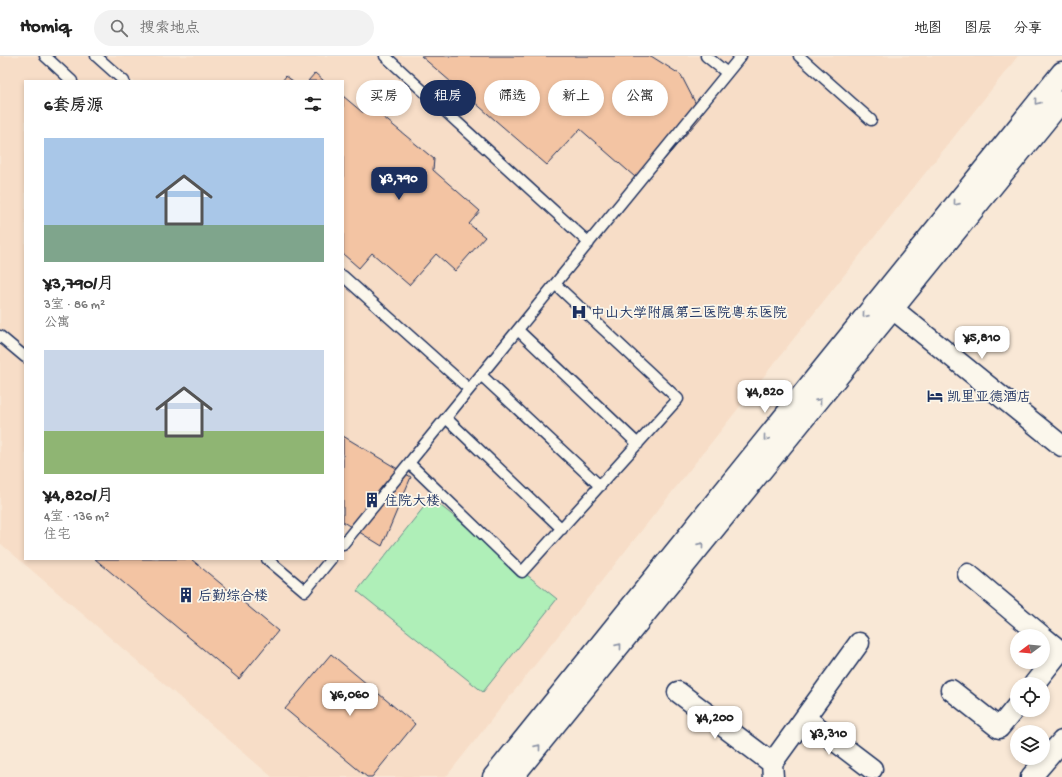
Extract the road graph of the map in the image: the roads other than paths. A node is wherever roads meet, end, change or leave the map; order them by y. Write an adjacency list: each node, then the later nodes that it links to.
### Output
1 (45, 56): 9 (lane)
2 (96, 56): 10 (lane)
3 (385, 56): 13 (lane)
4 (706, 56): 8 (lane)
5 (741, 56): 8 (lane)
6 (799, 56): 12 (lane)
7 (1062, 72): 16 (street, one-way to 16)
8 (727, 73): 13 (lane)
9 (71, 80)
10 (123, 80)
11 (1062, 101): 16 (street)
12 (871, 120)
13 (589, 243): 15 (lane)
14 (344, 277): 21 (lane)
15 (555, 284): 17 (lane); 23 (lane)
16 (887, 302): 24 (street); 45 (street, one-way to 45); 46 (street, one-way to 16)
17 (518, 330): 20 (lane); 23 (lane)
18 (0, 336): 19 (lane)
19 (24, 356)
20 (481, 375): 21 (lane); 26 (lane)
21 (469, 389): 22 (lane)
22 (446, 418): 25 (lane); 27 (lane)
23 (638, 444): 26 (lane)
24 (1062, 446)
25 (409, 463): 27 (lane); 28 (lane)
26 (600, 486): 27 (lane)
27 (562, 529)
28 (344, 543)
29 (268, 560): 30 (lane)
30 (330, 560)
31 (968, 574): 32 (street)
32 (1034, 629)
33 (859, 643): 41 (street)
34 (1050, 643): 35 (street)
35 (1050, 664)
36 (1046, 669): 37 (street)
37 (1040, 677)
38 (951, 690): 40 (street)
39 (678, 692): 44 (street)
40 (1010, 715)
41 (805, 718): 43 (street); 44 (street)
42 (1062, 741): 47 (street)
43 (872, 769)
44 (772, 770)
45 (493, 777)
46 (513, 777)
47 (1031, 777)

